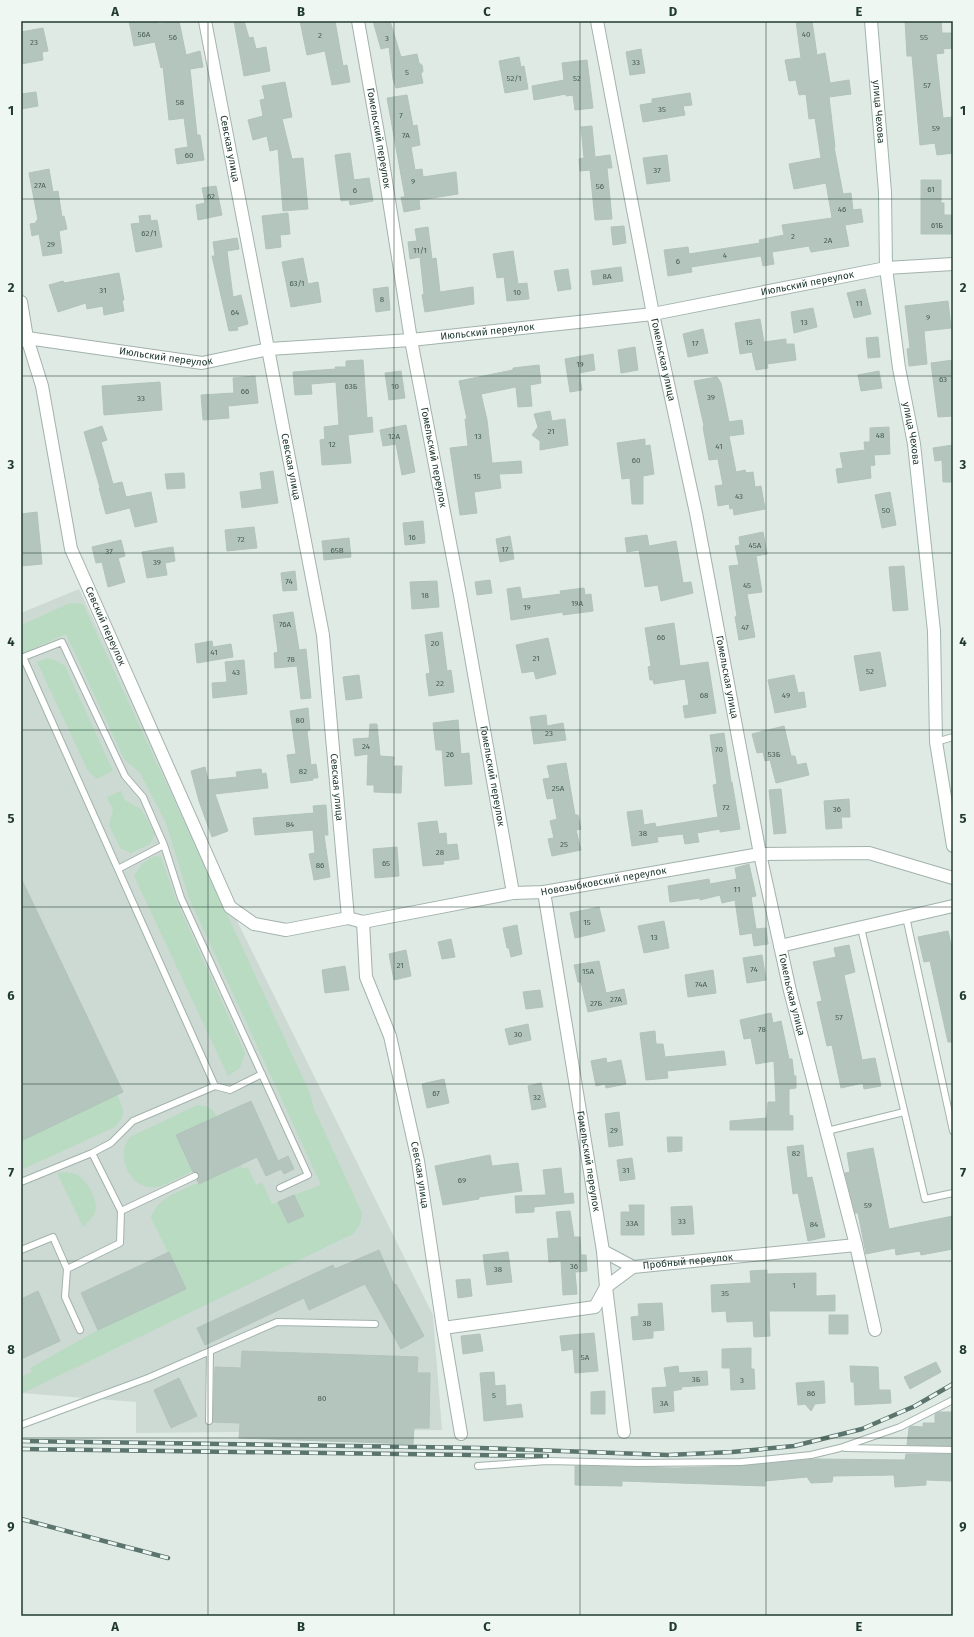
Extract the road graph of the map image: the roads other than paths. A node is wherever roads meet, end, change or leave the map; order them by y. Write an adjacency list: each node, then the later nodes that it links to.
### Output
1 (205, 21): 11 (street, Севская улица)
2 (358, 21): 10 (street, Гомельский переулок)
3 (597, 21): 8 (street, Гомельская улица)
4 (871, 21): 6 (street, улица Чехова)
5 (953, 264): 6 (street, Июльский переулок)
6 (886, 268): 8 (street, Июльский переулок); 14 (street, улица Чехова)
7 (21, 302): 9 (street, Севский переулок)
8 (653, 314): 10 (street, Июльский переулок); 17 (street, Гомельская улица)
9 (24, 340): 11 (street, Июльский переулок); 26 (street, Севский переулок)
10 (411, 340): 11 (street, Июльский переулок); 21 (street, Гомельский переулок)
11 (269, 350): 24 (street, Севская улица)
12 (22, 658): 15 (lane); 18 (lane)
13 (953, 737): 14 (lane)
14 (936, 742): 16 (street, улица Чехова)
15 (164, 845): 18 (lane); 29 (lane)
16 (953, 846)
17 (760, 854): 19 (street, Новозыбковский переулок); 20 (street, Новозыбковский переулок); 28 (street, Гомельская улица)
18 (118, 869): 30 (lane)
19 (953, 878)
20 (544, 892): 21 (street, Новозыбковский переулок); 42 (street, Гомельский переулок)
21 (513, 893): 25 (street, Новозыбковский переулок)
22 (953, 906): 23 (street)
23 (906, 917): 27 (street); 32 (lane)
24 (348, 918): 25 (street, Новозыбковский переулок); 26 (street, Новозыбковский переулок)
25 (363, 922): 47 (street, Севская улица)
26 (254, 924)
27 (861, 928): 28 (street); 31 (lane)
28 (780, 946): 33 (street, Гомельская улица)
29 (262, 1074): 30 (lane); 37 (lane)
30 (215, 1086): 34 (lane)
31 (904, 1112): 33 (lane); 38 (lane)
32 (953, 1130)
33 (827, 1131): 40 (street, Гомельская улица)
34 (92, 1153): 36 (lane); 39 (lane)
35 (195, 1176): 39 (lane)
36 (21, 1182)
37 (280, 1188)
38 (953, 1193)
39 (121, 1211): 44 (lane)
40 (856, 1245): 43 (street, Пробный переулок); 49 (street, Гомельская улица)
41 (21, 1250): 44 (lane)
42 (603, 1251): 43 (street); 45 (street, Гомельский переулок)
43 (633, 1267): 45 (street, Пробный переулок)
44 (67, 1269): 48 (lane)
45 (606, 1287): 47 (street, Пробный переулок); 54 (street, Гомельский переулок)
46 (375, 1324): 50 (lane)
47 (443, 1328): 55 (street, Севская улица)
48 (80, 1330)
49 (875, 1330)
50 (210, 1351): 52 (lane); 53 (lane)
51 (953, 1400): 56 (lane)
52 (209, 1421)
53 (21, 1425)
54 (624, 1432)
55 (461, 1434)
56 (840, 1448): 57 (lane); 58 (lane)
57 (953, 1450)
58 (478, 1466)

